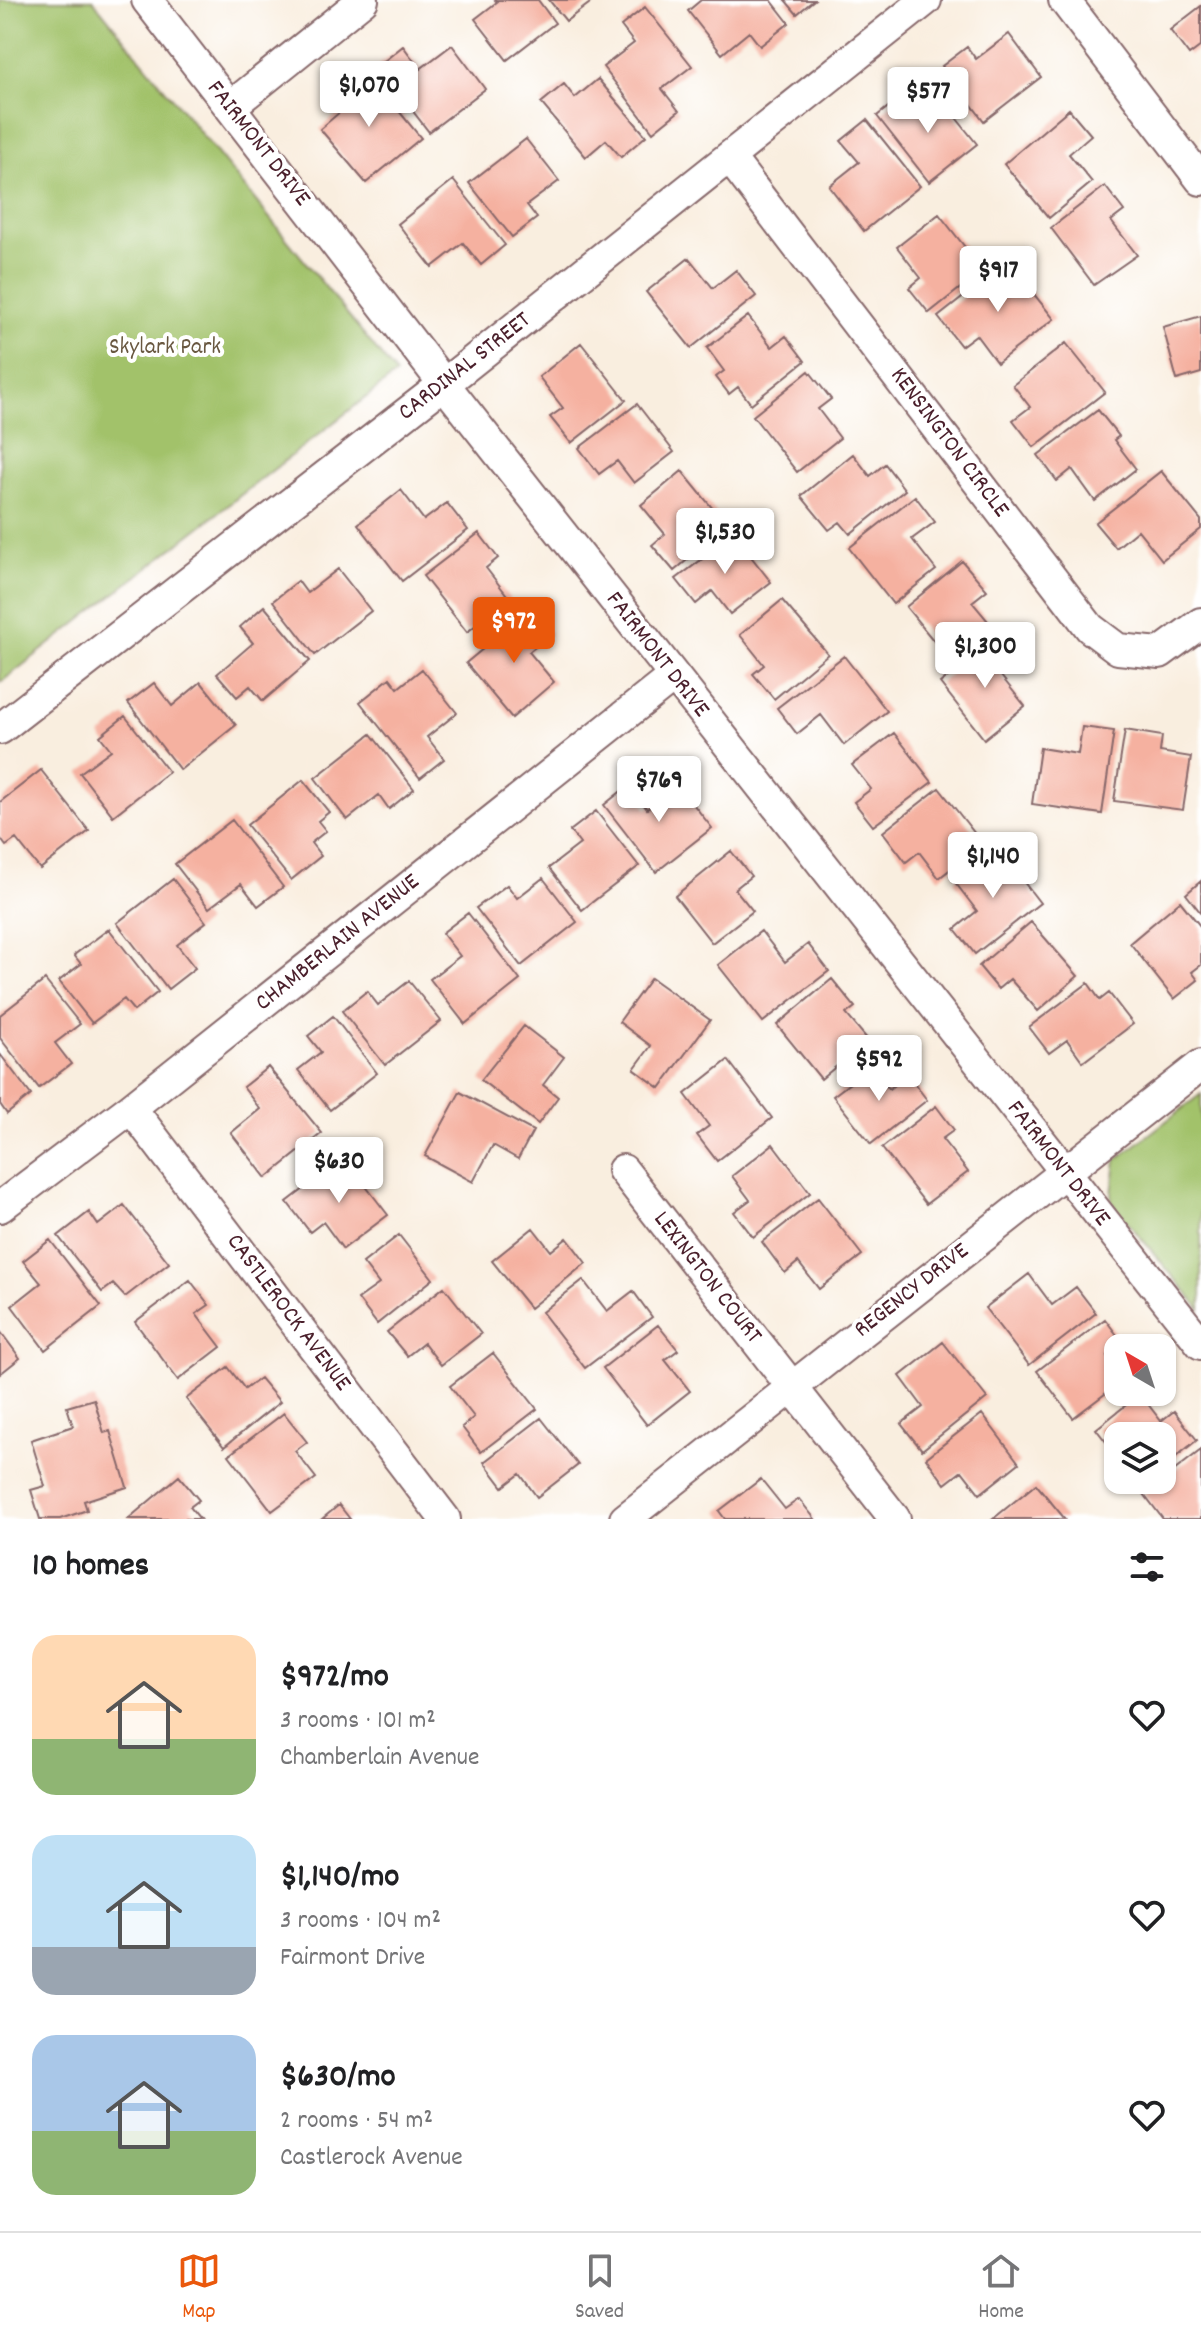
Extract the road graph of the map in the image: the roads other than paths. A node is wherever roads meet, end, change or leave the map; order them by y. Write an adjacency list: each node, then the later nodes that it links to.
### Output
1 (147, 0): 5 (street, FAIRMONT DRIVE)
2 (363, 0): 5 (street)
3 (926, 0): 6 (street, CARDINAL STREET)
4 (1064, 0): 7 (street)
5 (230, 107): 8 (street, FAIRMONT DRIVE)
6 (729, 157): 8 (street, CARDINAL STREET); 9 (street, KENSINGTON CIRCLE)
7 (1201, 180)
8 (444, 384): 10 (street, FAIRMONT DRIVE); 11 (street, CARDINAL STREET)
9 (1201, 623)
10 (674, 676): 13 (street, CHAMBERLAIN AVENUE); 15 (street, FAIRMONT DRIVE)
11 (0, 729)
12 (1201, 1065): 15 (street, REGENCY DRIVE)
13 (131, 1108): 16 (street, CHAMBERLAIN AVENUE); 19 (street, CASTLEROCK AVENUE)
14 (623, 1170): 18 (street, LEXINGTON COURT)
15 (1064, 1172): 17 (street, FAIRMONT DRIVE); 18 (street, REGENCY DRIVE)
16 (0, 1207)
17 (1201, 1344)
18 (791, 1386): 20 (street, REGENCY DRIVE); 21 (street, LEXINGTON COURT)
19 (445, 1519)
20 (625, 1519)
21 (895, 1519)

